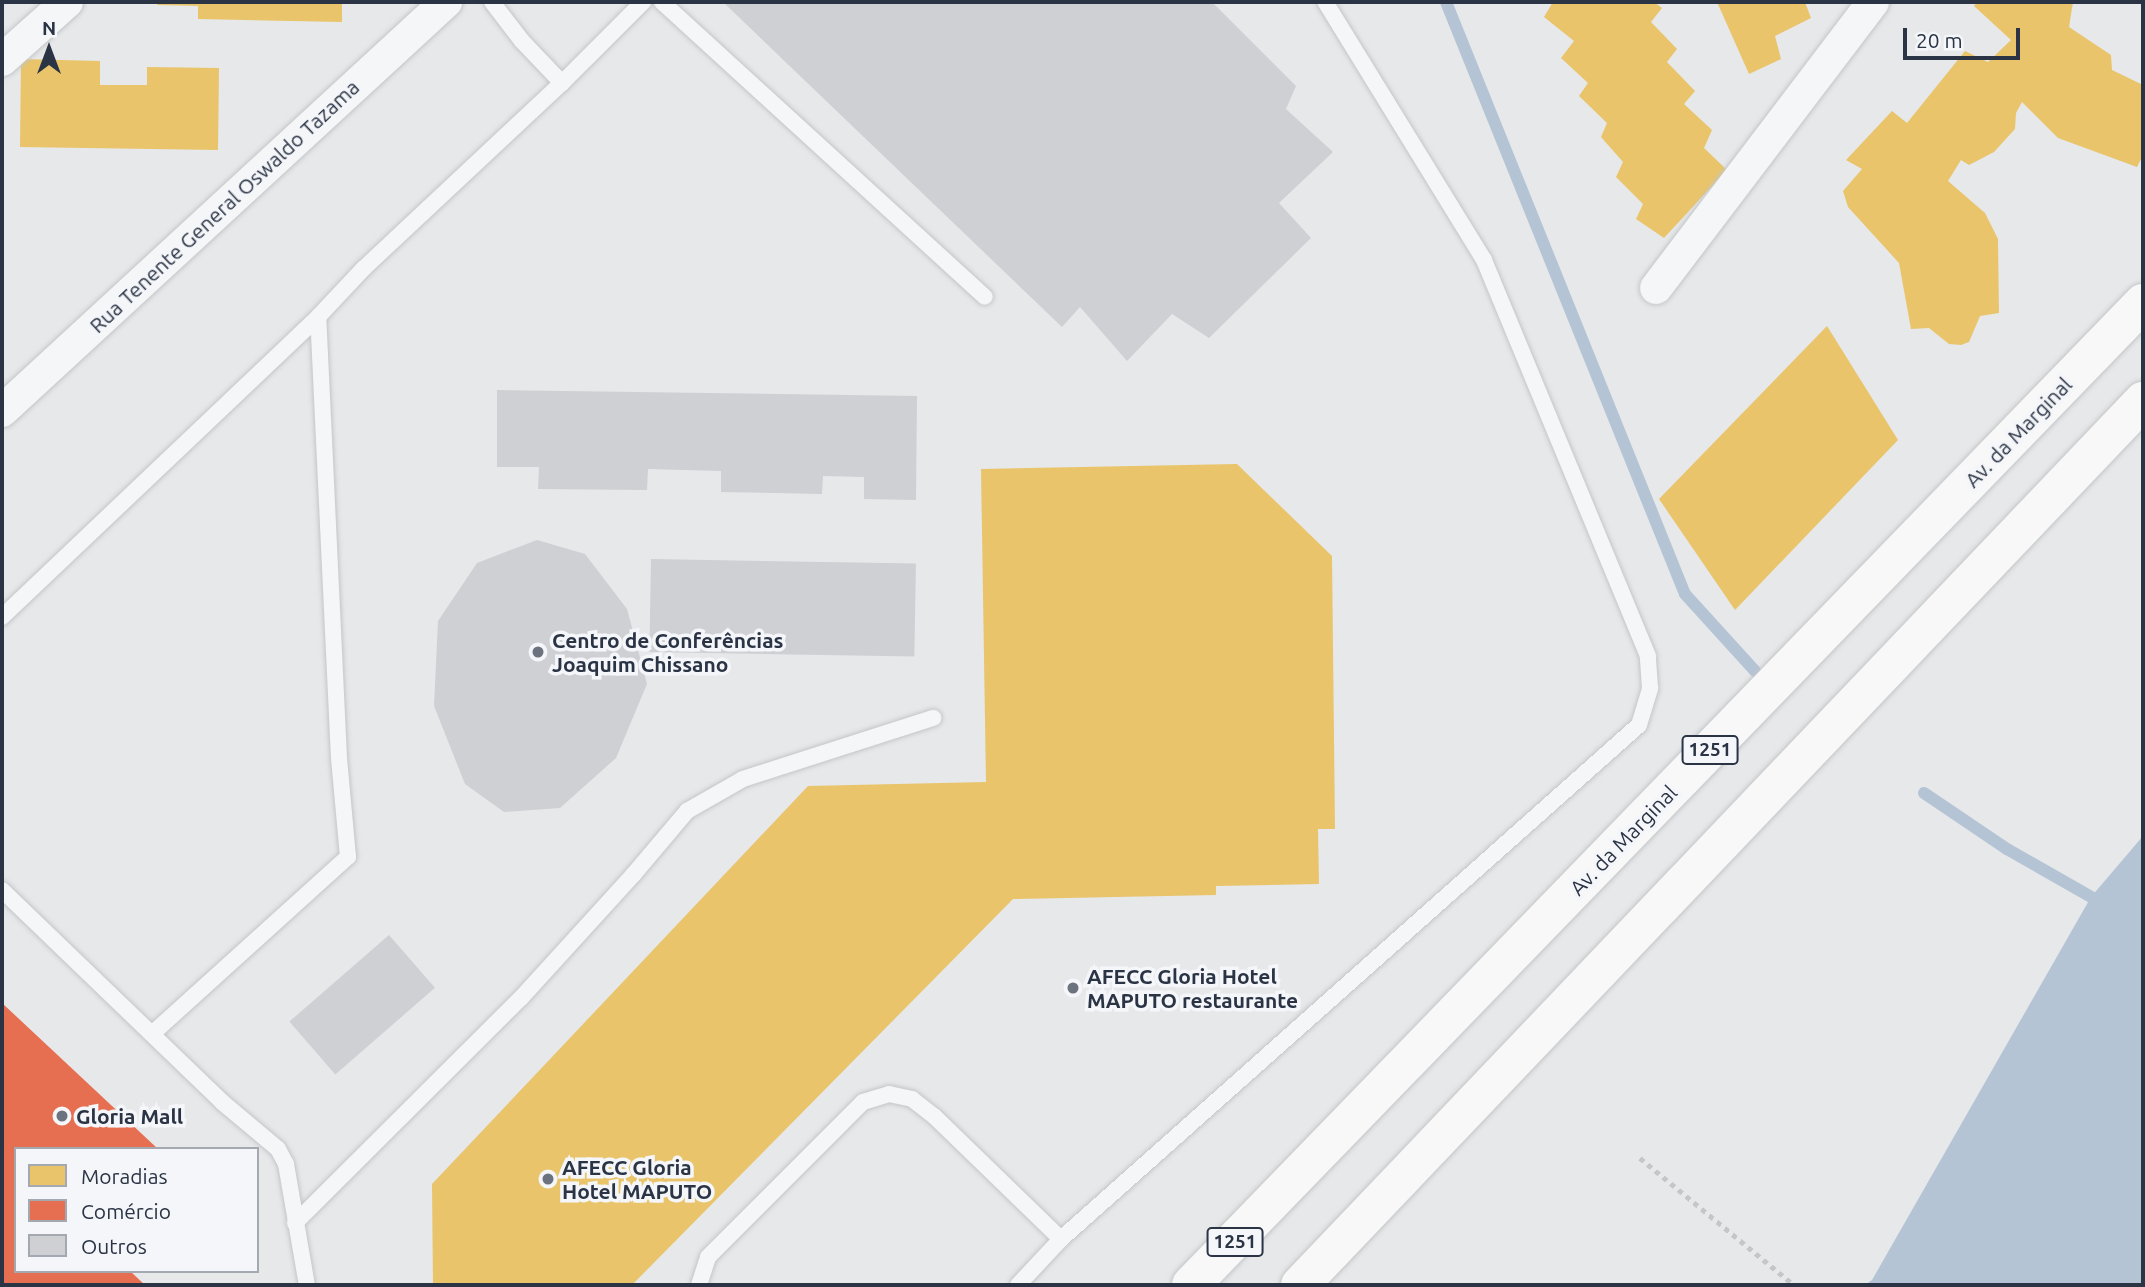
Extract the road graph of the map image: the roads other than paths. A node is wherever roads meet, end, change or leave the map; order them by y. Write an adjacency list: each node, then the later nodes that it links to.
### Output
1 (67, 2): 8 (street)
2 (446, 2): 15 (street, Rua Tenente General Oswaldo Tazama)
3 (492, 2): 9 (lane)
4 (643, 2): 9 (lane)
5 (662, 2): 11 (lane)
6 (1325, 2): 21 (lane)
7 (1873, 2): 10 (street)
8 (2, 60)
9 (562, 83): 13 (lane)
10 (1656, 288)
11 (985, 297)
12 (2143, 303): 25 (main road, Av. da Marginal / 1251)
13 (318, 317): 16 (lane); 19 (lane)
14 (2143, 401): 26 (main road)
15 (2, 411)
16 (2, 617)
17 (933, 718): 20 (lane)
18 (2, 890): 19 (lane)
19 (153, 1033): 20 (lane)
20 (295, 1223): 22 (lane)
21 (1061, 1239): 23 (lane); 24 (lane)
22 (307, 1285)
23 (699, 1285)
24 (1018, 1285)
25 (1191, 1285)
26 (1300, 1285)

